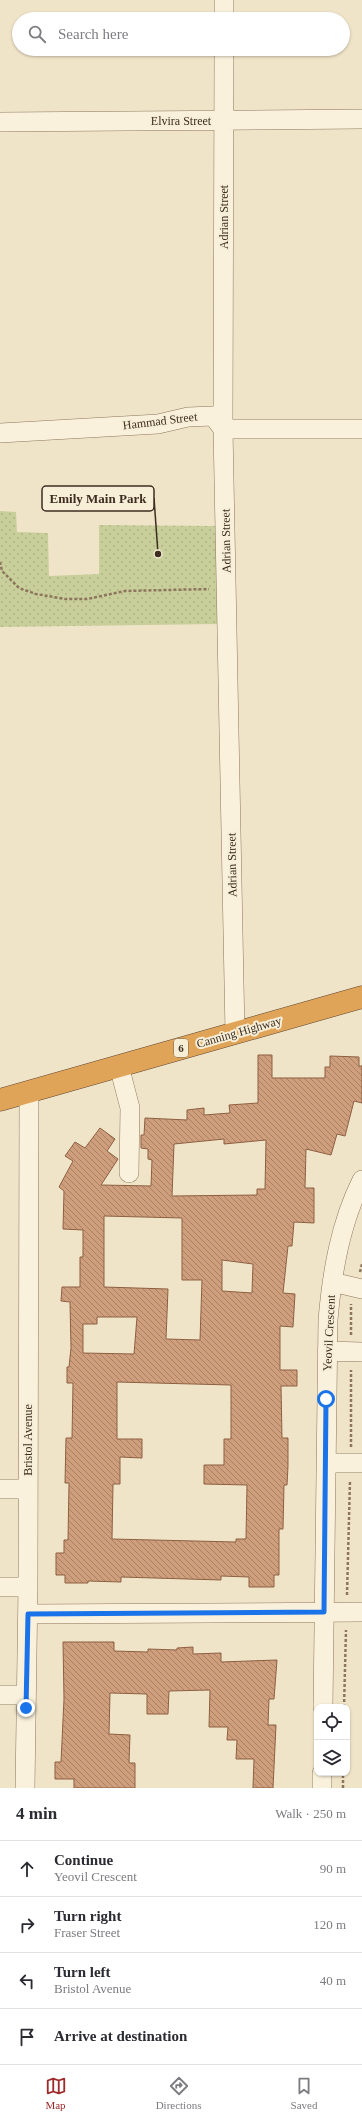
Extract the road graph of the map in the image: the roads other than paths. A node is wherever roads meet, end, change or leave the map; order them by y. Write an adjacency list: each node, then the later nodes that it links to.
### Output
1 (224, 0): 2 (street)
2 (224, 12)
3 (224, 56): 5 (street, Adrian Street)
4 (362, 119): 5 (street, Elvira Street)
5 (224, 121): 6 (street, Elvira Street); 7 (street, Adrian Street)
6 (0, 122)
7 (223, 429): 8 (street); 9 (street, Hammad Street); 11 (street, Adrian Street)
8 (362, 429)
9 (0, 433)
10 (362, 996): 11 (highway, Canning Highway / 6)
11 (235, 1033): 12 (highway, Canning Highway / 6)
12 (119, 1066): 13 (highway, Canning Highway / 6); 15 (street)
13 (29, 1092): 14 (highway, Canning Highway / 6); 24 (street, Bristol Avenue)
14 (0, 1100)
15 (129, 1173)
16 (362, 1180): 17 (street, Yeovil Crescent)
17 (332, 1282): 18 (street); 19 (street, Yeovil Crescent)
18 (359, 1288)
19 (327, 1351): 20 (street); 21 (street, Yeovil Crescent)
20 (357, 1351)
21 (326, 1463): 22 (street); 27 (street, Yeovil Crescent)
22 (356, 1463)
23 (0, 1489): 24 (street)
24 (28, 1489): 26 (street, Bristol Avenue)
25 (0, 1587): 26 (street)
26 (28, 1587): 29 (street, Bristol Avenue)
27 (324, 1612): 28 (street); 29 (street); 32 (street, Yeovil Crescent)
28 (354, 1612)
29 (28, 1614): 31 (street, Bristol Avenue)
30 (0, 1695): 31 (street)
31 (26, 1695): 34 (street, Bristol Avenue)
32 (323, 1704)
33 (322, 1776): 35 (street)
34 (25, 1788)
35 (322, 1788)

